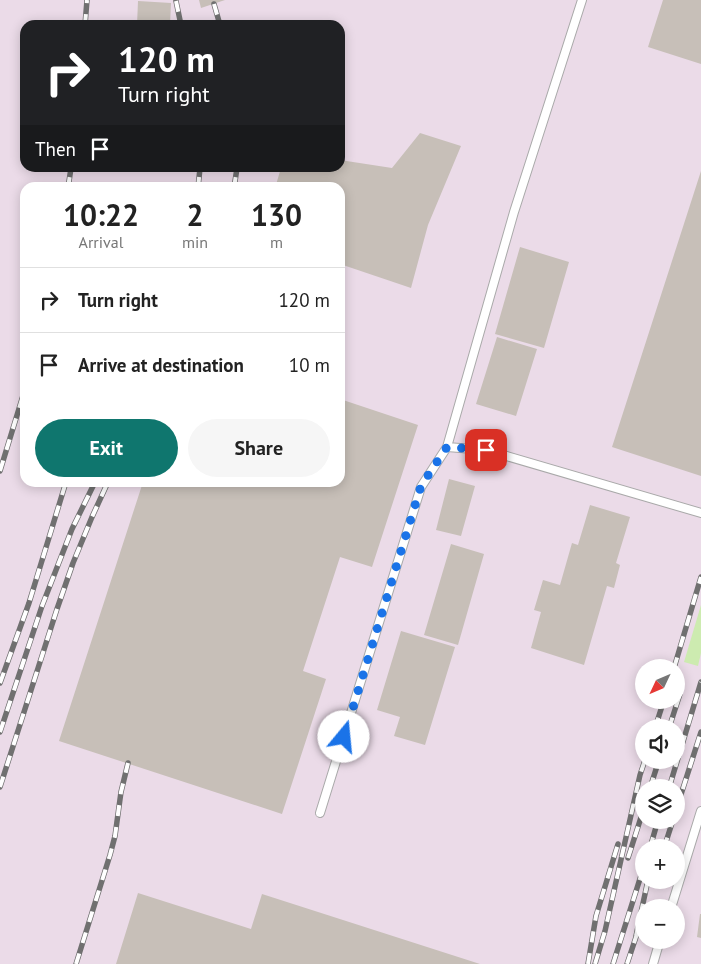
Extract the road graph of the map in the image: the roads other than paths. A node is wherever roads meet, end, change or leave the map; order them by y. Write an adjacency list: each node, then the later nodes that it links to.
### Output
1 (582, 0): 2 (lane)
2 (447, 447): 3 (lane); 5 (lane)
3 (701, 513)
4 (701, 811): 6 (lane)
5 (320, 812)
6 (673, 899)
7 (657, 949): 8 (lane)
8 (653, 964)

